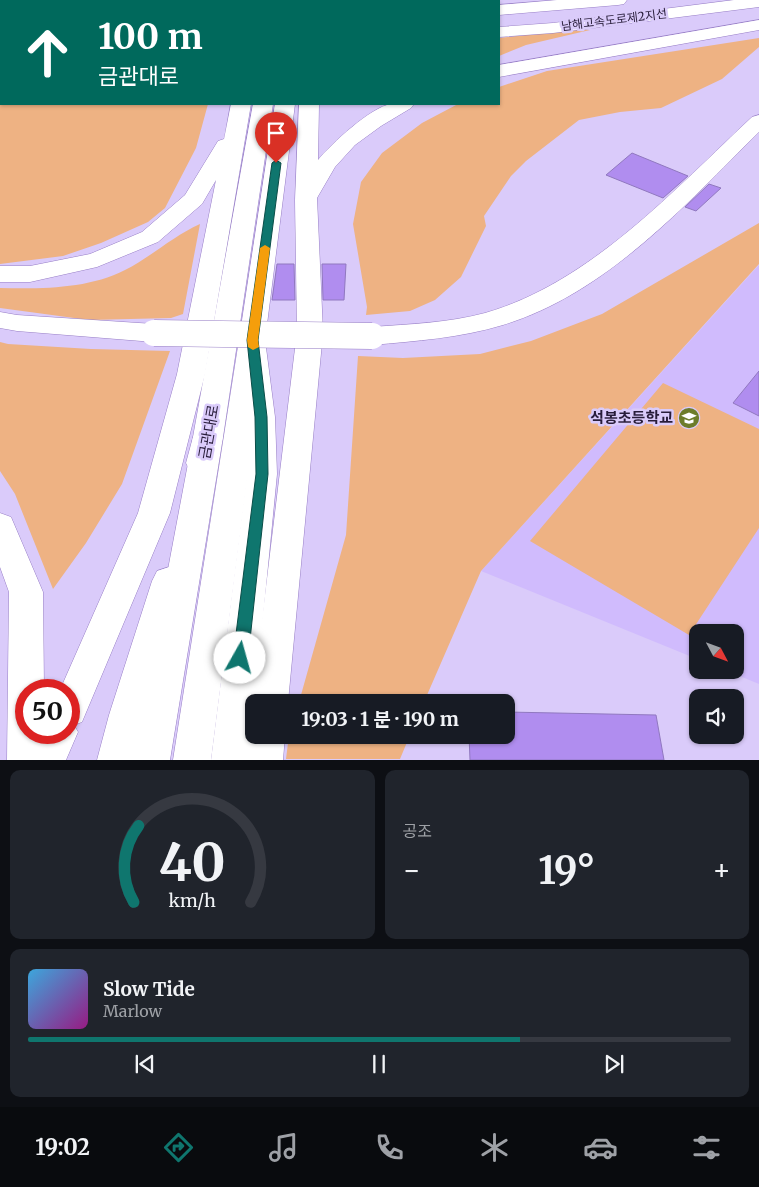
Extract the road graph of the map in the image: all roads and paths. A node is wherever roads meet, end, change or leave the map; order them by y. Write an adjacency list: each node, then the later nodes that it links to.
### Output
1 (529, 0): 4 (main road)
2 (618, 0): 5 (main road, 남해고속도로제2지선)
3 (759, 2): 7 (main road, 남해고속도로제2지선)
4 (500, 9)
5 (500, 9)
6 (759, 26): 8 (main road)
7 (500, 32)
8 (500, 71)
9 (263, 105): 19 (main road, 금관대로)
10 (285, 105): 18 (main road, 금관대로)
11 (309, 105): 15 (main road)
12 (402, 105): 15 (main road)
13 (238, 115): 16 (main road); 21 (main road)
14 (759, 121): 17 (main road, bridge)
15 (306, 200): 22 (main road)
16 (0, 274)
17 (0, 320)
18 (252, 340): 29 (main road, 금관대로); 30 (main road)
19 (208, 437): 27 (main road); 28 (main road, 금관대로)
20 (0, 526): 25 (main road)
21 (80, 685)
22 (271, 694)
23 (54, 744): 26 (main road)
24 (265, 744): 31 (main road)
25 (26, 760)
26 (47, 760)
27 (116, 760)
28 (150, 760)
29 (192, 760)
30 (230, 760)
31 (264, 760)

